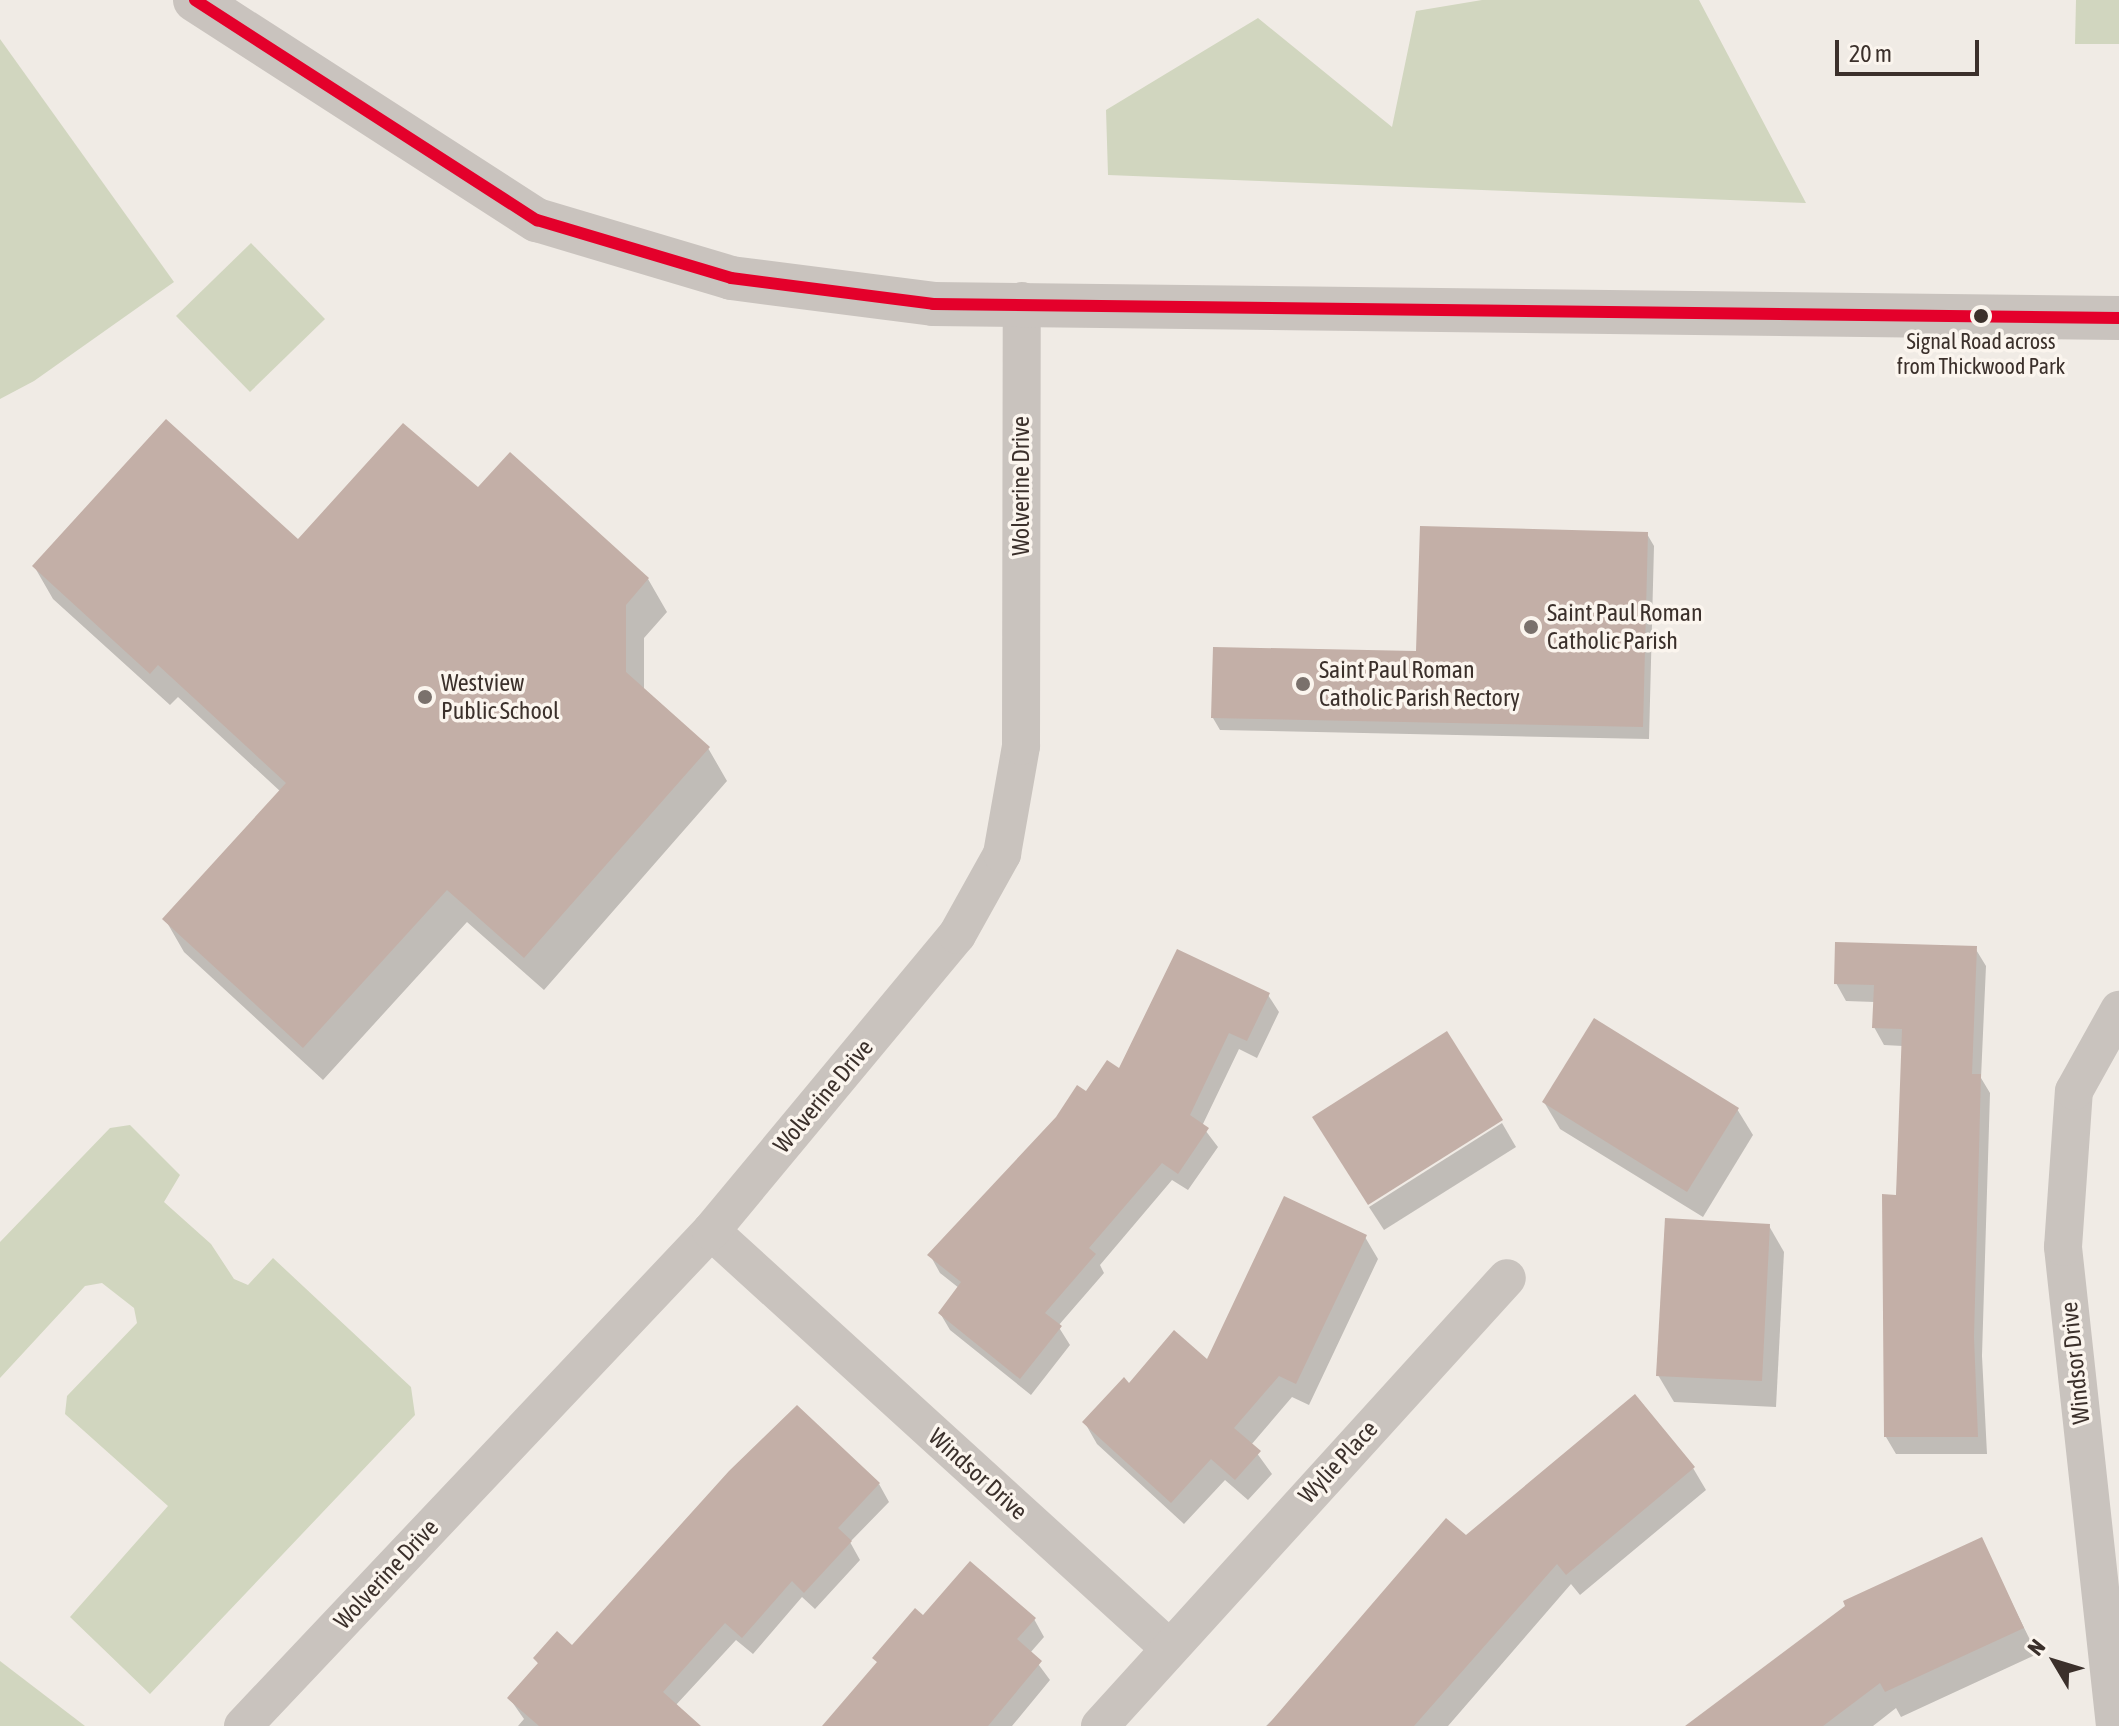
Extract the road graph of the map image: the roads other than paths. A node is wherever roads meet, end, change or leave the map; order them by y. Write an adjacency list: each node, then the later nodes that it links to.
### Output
1 (195, 0): 2 (street)
2 (1022, 301): 3 (street); 5 (street, Wolverine Drive)
3 (2119, 318)
4 (2119, 1010): 8 (street, Windsor Drive)
5 (711, 1231): 7 (street, Windsor Drive); 9 (street, Wolverine Drive)
6 (1507, 1278): 7 (street, Wylie Place)
7 (1168, 1647): 10 (street)
8 (2107, 1723)
9 (243, 1726)
10 (1100, 1726)

